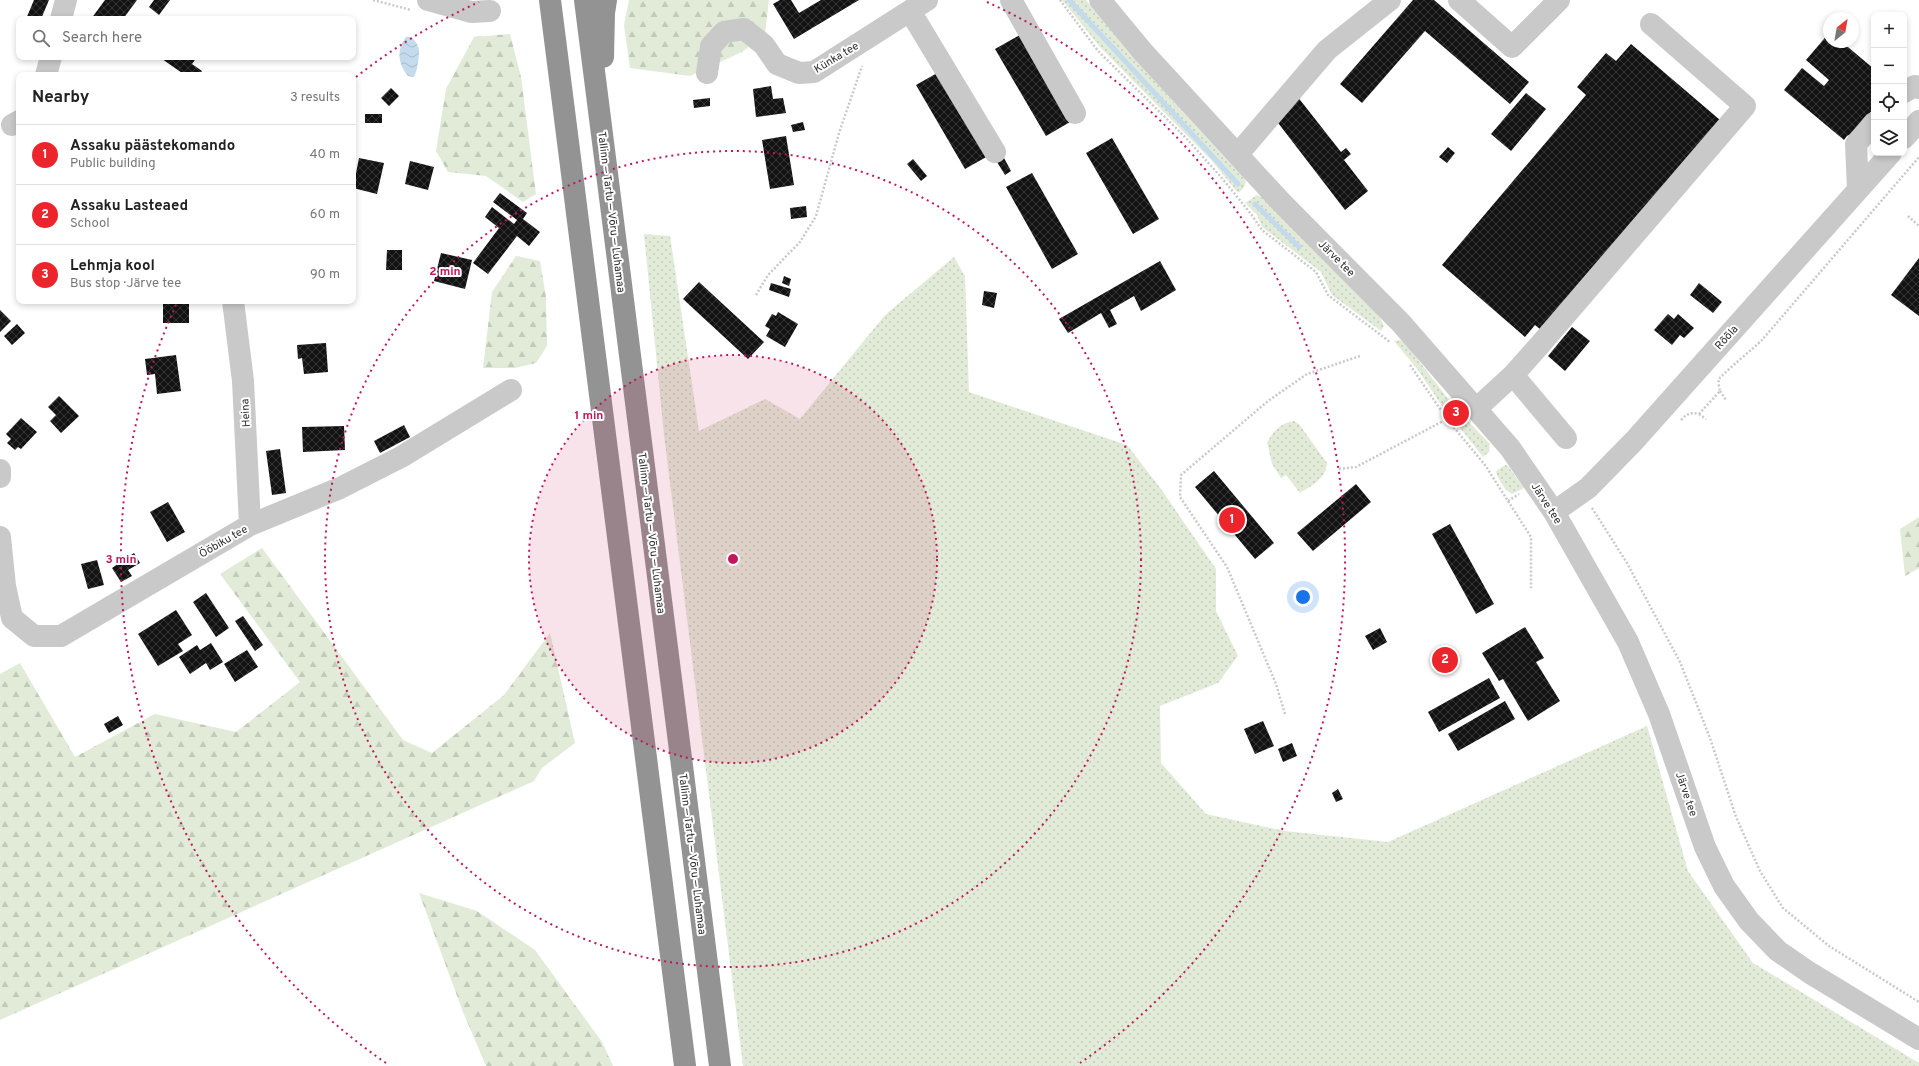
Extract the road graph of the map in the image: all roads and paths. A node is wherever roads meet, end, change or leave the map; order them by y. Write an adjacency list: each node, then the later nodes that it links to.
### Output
1 (66, 0): 14 (street)
2 (428, 0): 13 (street)
3 (550, 0): 63 (highway)
4 (585, 0): 25 (highway, Tallinn — Tartu — Võru — Luhamaa)
5 (606, 0): 25 (highway)
6 (1011, 0): 22 (street)
7 (1060, 0): 36 (path)
8 (1100, 0): 28 (street, Järve tee)
9 (1390, 0): 28 (street)
10 (1459, 0): 11 (street)
11 (1559, 0)
12 (918, 5): 19 (street, Künka tee); 27 (street)
13 (490, 11)
14 (62, 16)
15 (1651, 24): 39 (street)
16 (50, 60): 18 (street)
17 (862, 65): 34 (path)
18 (47, 72)
19 (707, 72)
20 (1919, 88): 21 (street)
21 (1907, 90)
22 (1075, 113)
23 (1919, 121): 26 (street)
24 (1871, 126): 31 (street)
25 (602, 134): 64 (highway, Tallinn — Tartu — Võru — Luhamaa)
26 (1907, 135)
27 (995, 152)
28 (1238, 154): 43 (street, Järve tee)
29 (1888, 156): 31 (street, Rõõla)
30 (1919, 157): 41 (path)
31 (1858, 190): 53 (street, Rõõla)
32 (1908, 216): 33 (path)
33 (1919, 226)
34 (756, 295)
35 (233, 304): 56 (street, Heina)
36 (1394, 346)
37 (1360, 356): 60 (path)
38 (1407, 361): 45 (path)
39 (1513, 375): 43 (street); 48 (street)
40 (511, 390): 56 (street, Ööbiku tee)
41 (1720, 391): 42 (path); 44 (path)
42 (1726, 400)
43 (1476, 408): 55 (street, Järve tee)
44 (1699, 414): 46 (path); 47 (path)
45 (1446, 419): 49 (path); 54 (path)
46 (1706, 419)
47 (1677, 424)
48 (1566, 438)
49 (1340, 469)
50 (0, 470): 51 (street)
51 (0, 477)
52 (1525, 491): 54 (path)
53 (1577, 496): 55 (street, Rõõla); 61 (path)
54 (1508, 501): 58 (path)
55 (1554, 512): 62 (street, Järve tee)
56 (250, 525): 59 (street, Ööbiku tee)
57 (0, 537): 59 (street, Ööbiku tee)
58 (1532, 588)
59 (6, 622)
60 (1285, 714)
61 (1919, 1002)
62 (1919, 1039)
63 (684, 1066)
64 (720, 1066)

